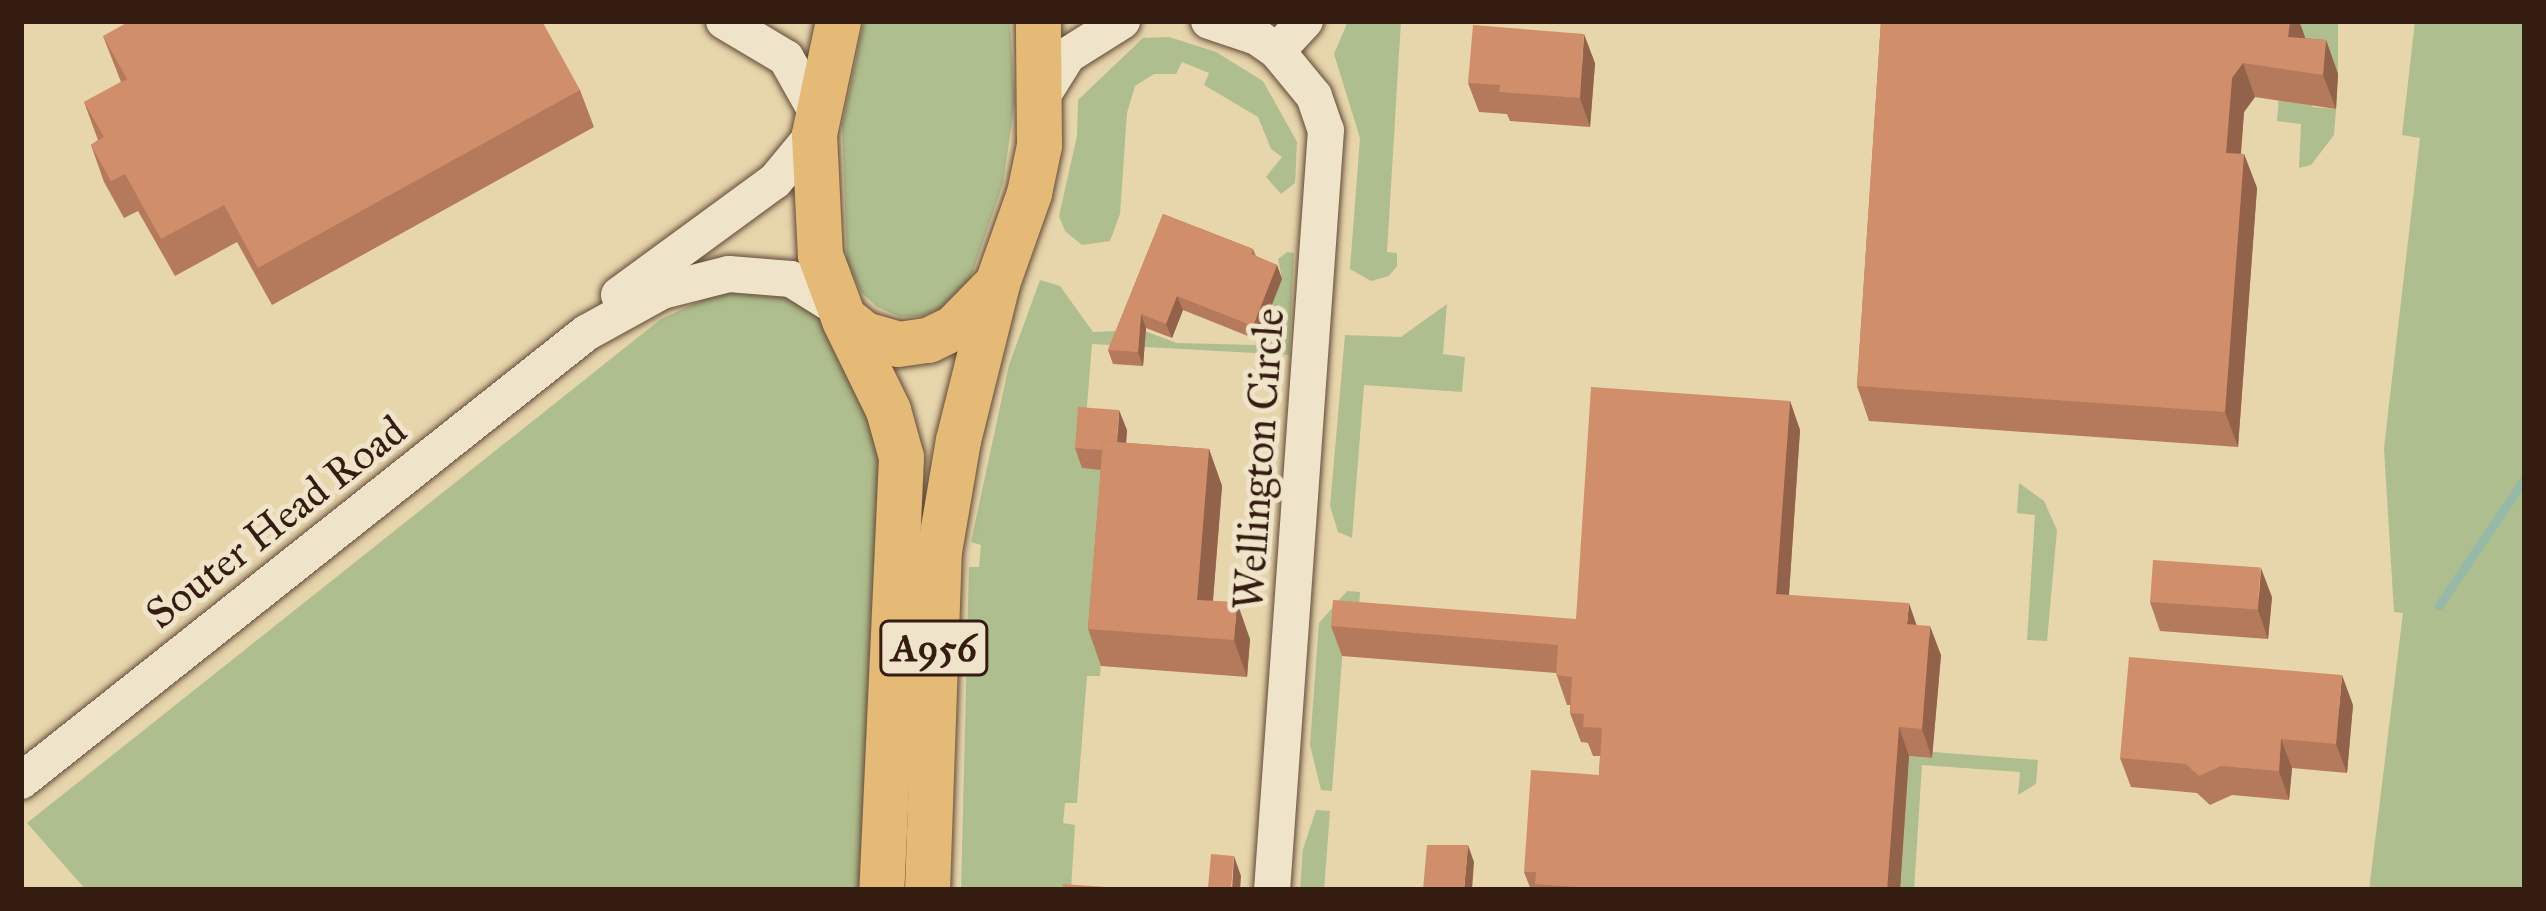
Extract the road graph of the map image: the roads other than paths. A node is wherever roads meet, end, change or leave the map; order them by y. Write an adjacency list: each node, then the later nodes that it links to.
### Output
1 (724, 21): 9 (street)
2 (838, 21): 9 (main road, A956)
3 (1038, 21): 8 (main road, A956)
4 (1122, 21): 8 (street)
5 (1209, 21): 7 (street, Wellington Circle)
6 (1305, 21): 7 (street)
7 (1277, 51): 16 (street, Wellington Circle)
8 (1041, 98): 10 (main road, A956)
9 (816, 123): 11 (main road, A956); 12 (street, Souter Head Road)
10 (998, 283): 11 (main road, A956); 15 (main road, A956)
11 (840, 312): 12 (street, Souter Head Road); 14 (main road, A956)
12 (586, 333): 13 (street, Souter Head Road)
13 (21, 781)
14 (880, 890)
15 (927, 890)
16 (1272, 890)

